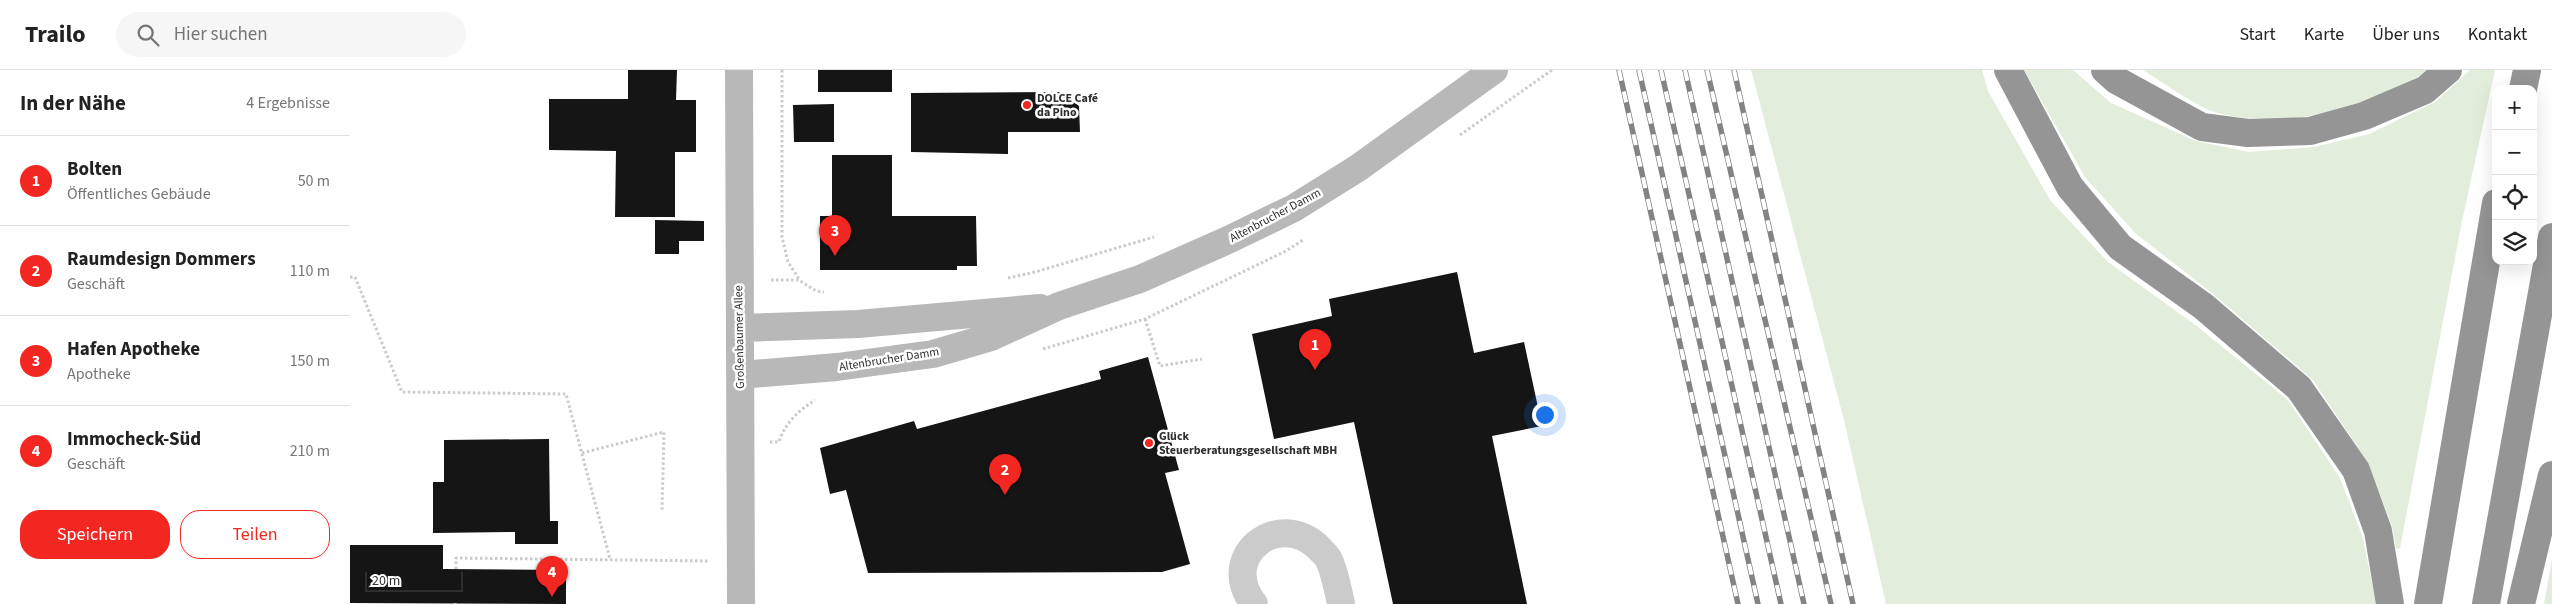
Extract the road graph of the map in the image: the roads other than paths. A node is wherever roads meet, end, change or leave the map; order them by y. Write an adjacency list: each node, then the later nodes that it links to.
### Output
1 (739, 70): 11 (main road, Großenbaumer Allee)
2 (1494, 70): 10 (main road, Altenbrucher Damm)
3 (2008, 70): 17 (highway)
4 (2105, 70): 5 (highway)
5 (2448, 70)
6 (2527, 70): 7 (highway)
7 (2524, 85)
8 (2492, 220): 18 (highway)
9 (2552, 237): 19 (highway)
10 (1059, 306): 11 (main road, Altenbrucher Damm); 12 (main road, Altenbrucher Damm)
11 (740, 328): 12 (main road, Großenbaumer Allee)
12 (740, 375): 14 (main road, Großenbaumer Allee)
13 (2552, 475): 20 (highway)
14 (741, 604)
15 (1254, 604): 16 (street)
16 (1341, 604)
17 (2390, 604)
18 (2428, 604)
19 (2486, 604)
20 (2521, 604)

